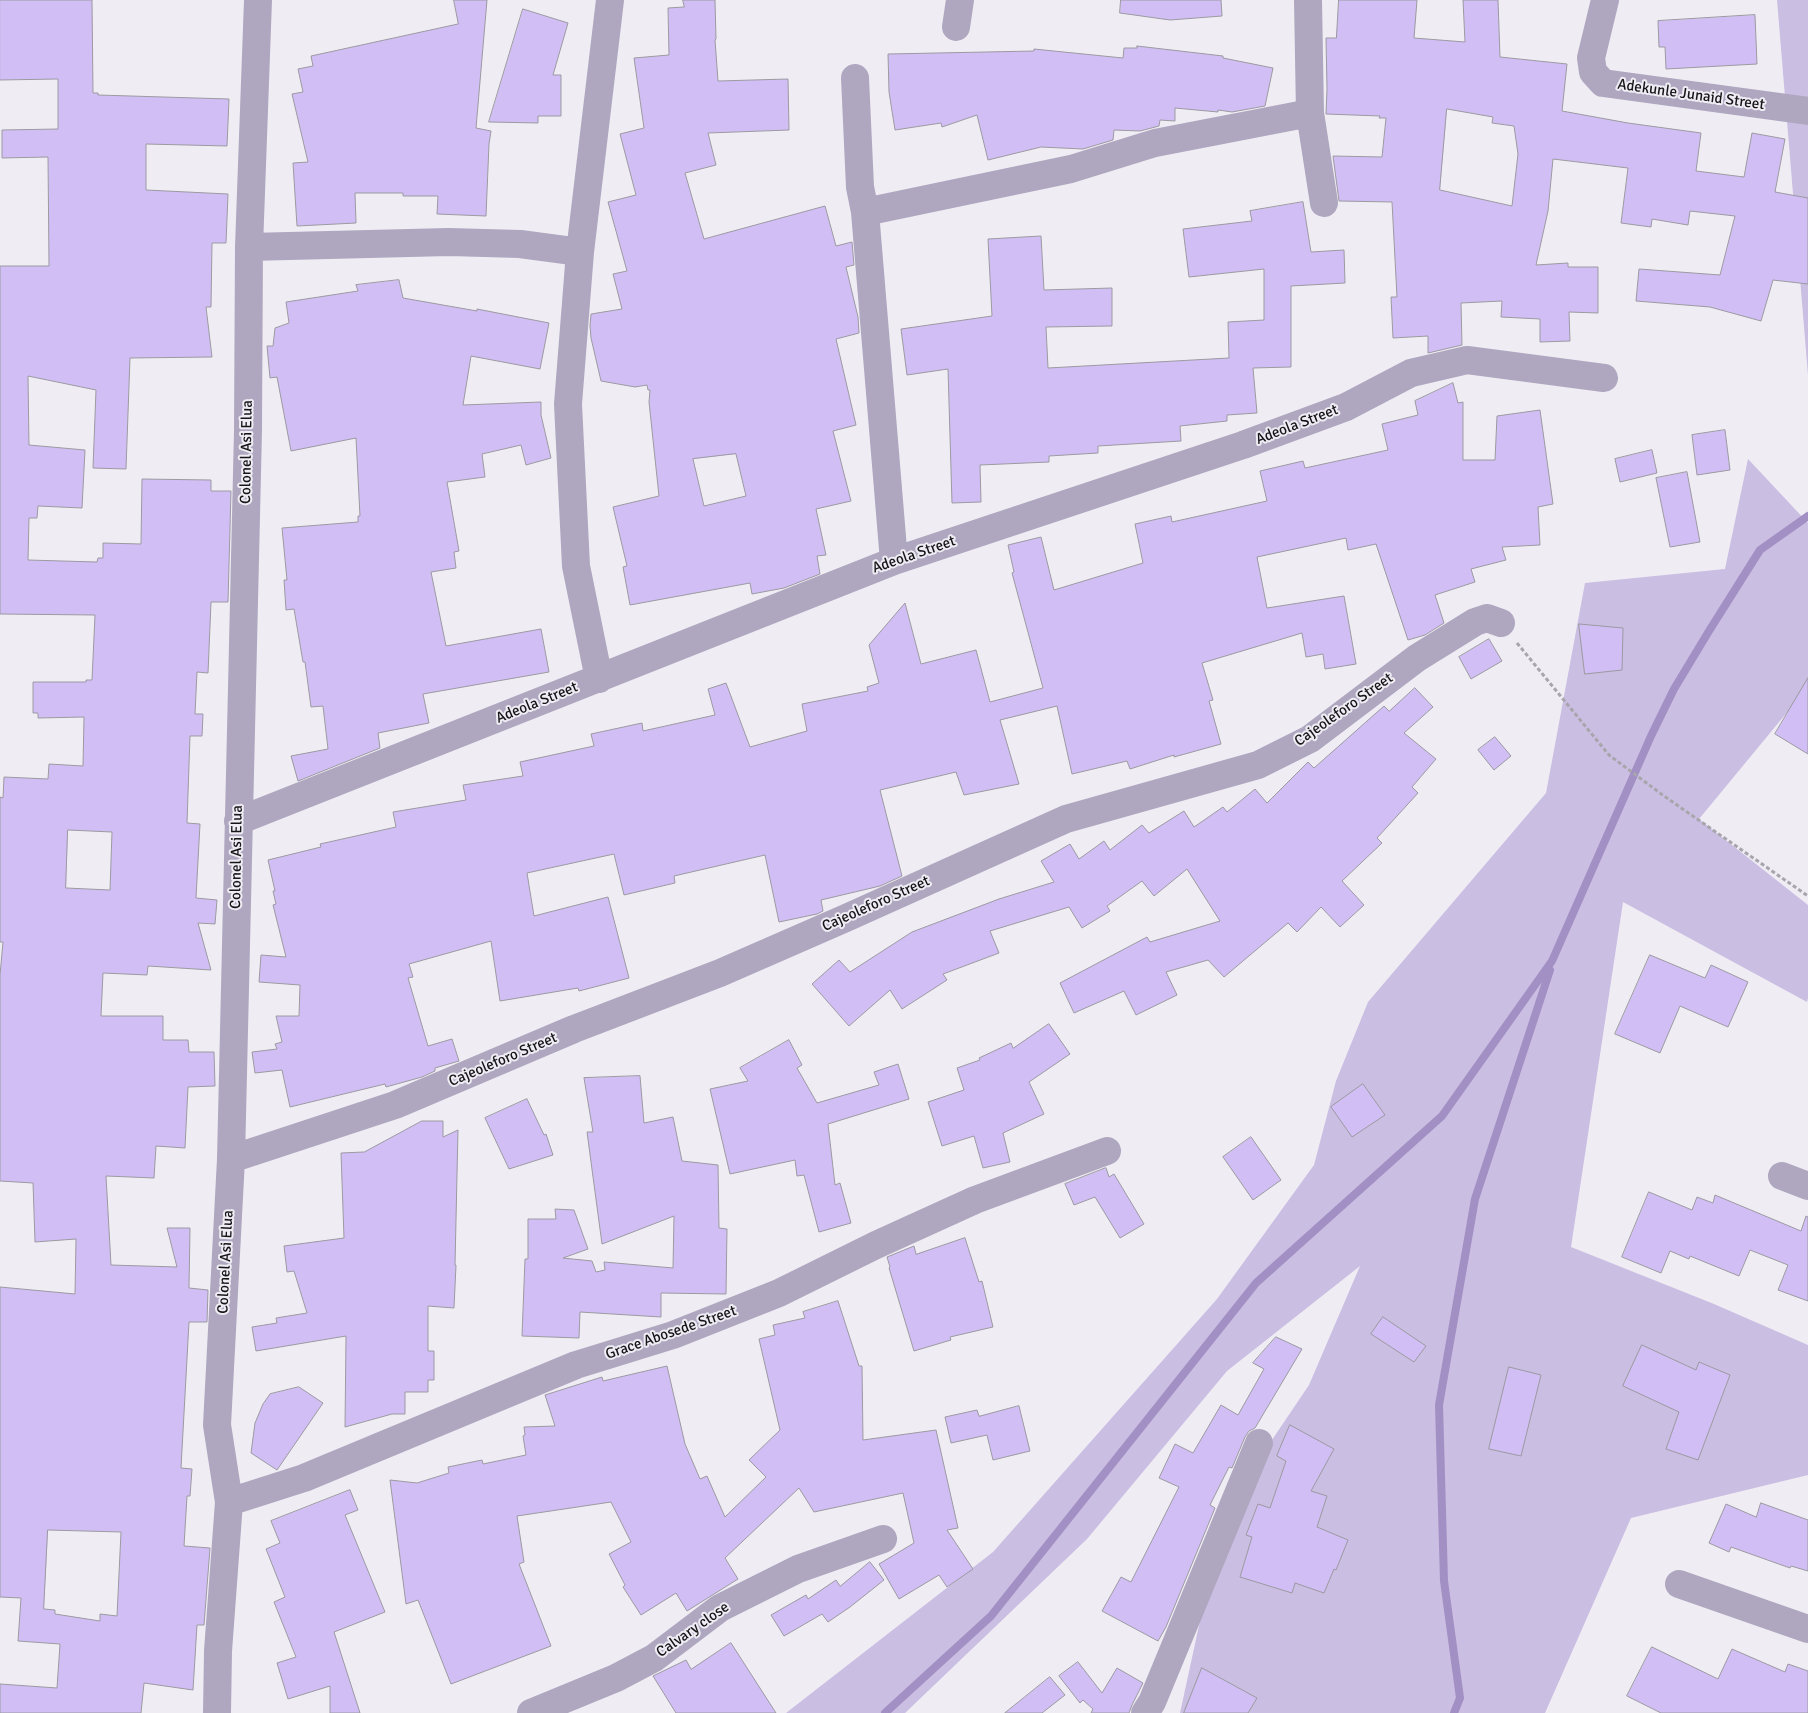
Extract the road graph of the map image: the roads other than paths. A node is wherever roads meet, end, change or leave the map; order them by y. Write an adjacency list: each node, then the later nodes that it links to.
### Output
1 (258, 0): 12 (street, Colonel Asi Elua)
2 (610, 0): 13 (street)
3 (960, 0): 6 (street)
4 (1308, 0): 9 (street)
5 (1604, 0): 8 (street, Adekunle Junaid Street)
6 (956, 27)
7 (855, 78): 11 (street)
8 (1808, 111)
9 (1310, 113): 10 (street); 11 (street)
10 (1324, 203)
11 (865, 212): 15 (street)
12 (249, 247): 13 (street); 18 (street, Colonel Asi Elua)
13 (580, 252): 17 (street)
14 (1604, 378): 15 (street, Adeola Street)
15 (894, 561): 17 (street, Adeola Street)
16 (1501, 623): 20 (street, Cajeoleforo Street)
17 (599, 679): 18 (street, Adeola Street)
18 (238, 821): 20 (street, Colonel Asi Elua)
19 (1107, 1151): 24 (street, Grace Abosede Street)
20 (231, 1159): 24 (street, Colonel Asi Elua)
21 (1782, 1176): 22 (street)
22 (1808, 1186)
23 (1259, 1443): 30 (street)
24 (229, 1502): 28 (street, Colonel Asi Elua)
25 (883, 1539): 29 (street, Calvary close)
26 (1679, 1584): 27 (street)
27 (1808, 1629)
28 (217, 1713)
29 (531, 1713)
30 (1145, 1713)

